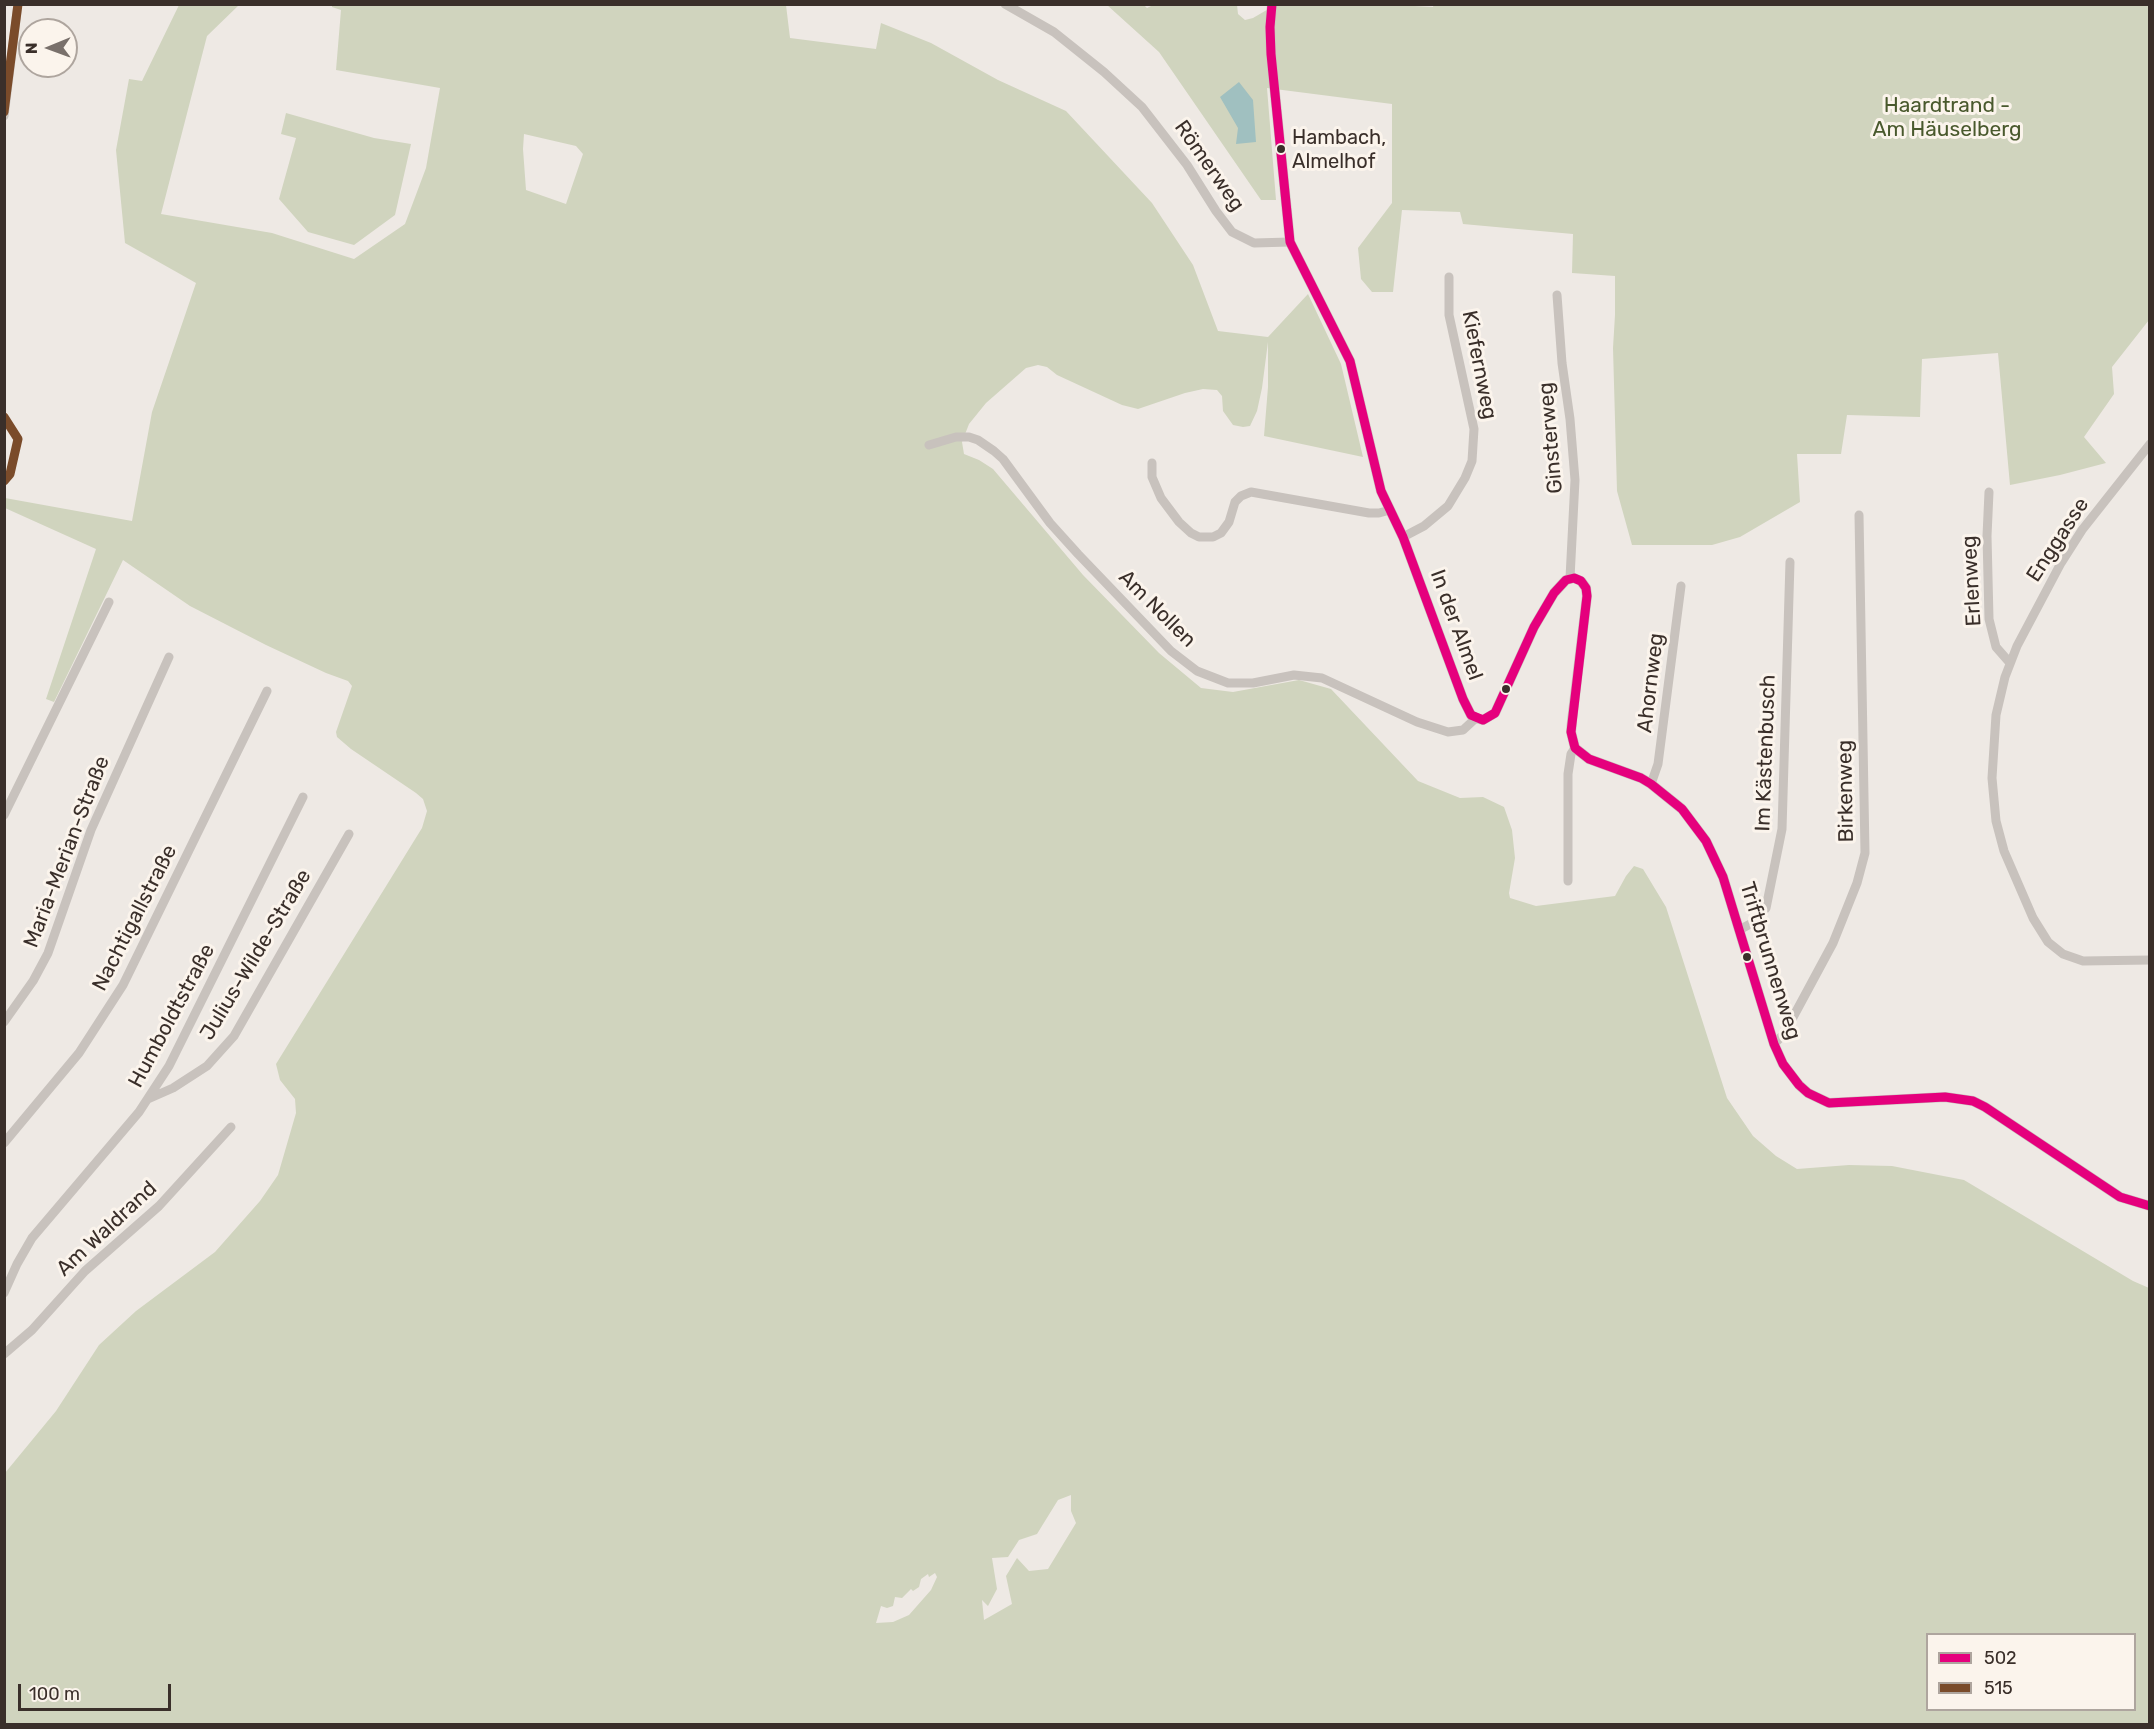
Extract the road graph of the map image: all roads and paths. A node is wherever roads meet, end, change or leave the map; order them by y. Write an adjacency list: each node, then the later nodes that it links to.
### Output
1 (18, 4): 4 (street)
2 (1005, 4): 5 (street, Römerweg)
3 (1272, 4): 5 (street)
4 (4, 116)
5 (1290, 242): 12 (street, In der Almel)
6 (1449, 278): 14 (street, Kiefernweg)
7 (1557, 295): 16 (street, Ginsterweg)
8 (2150, 444): 20 (street, Enggasse)
9 (929, 445): 22 (street, Am Nollen)
10 (1152, 463): 12 (street)
11 (1989, 492): 20 (street, Erlenweg)
12 (1390, 510): 14 (street, In der Almel)
13 (1859, 516): 32 (street, Birkenweg)
14 (1403, 537): 22 (street, In der Almel)
15 (1790, 562): 29 (street, Im Kästenbusch)
16 (1570, 578): 22 (street, In der Almel); 23 (street)
17 (1681, 586): 24 (street, Ahornweg)
18 (110, 602): 26 (street)
19 (169, 657): 31 (street, Maria-Merian-Straße)
20 (2010, 663): 30 (street, Enggasse)
21 (267, 691): 35 (street, Nachtigallstraße)
22 (1476, 718)
23 (1575, 748): 24 (street, Triftbrunnenweg); 28 (street)
24 (1651, 784): 29 (street, Triftbrunnenweg)
25 (303, 797): 33 (street, Humboldtstraße)
26 (4, 815)
27 (349, 834): 33 (street, Julius-Wilde-Straße)
28 (1568, 881)
29 (1739, 930): 32 (street, Triftbrunnenweg)
30 (2150, 960)
31 (4, 1022)
32 (1774, 1044): 36 (street, Triftbrunnenweg)
33 (148, 1099): 37 (street, Humboldtstraße)
34 (231, 1127): 38 (street, Am Waldrand)
35 (4, 1143)
36 (2150, 1206)
37 (4, 1293)
38 (4, 1354)

